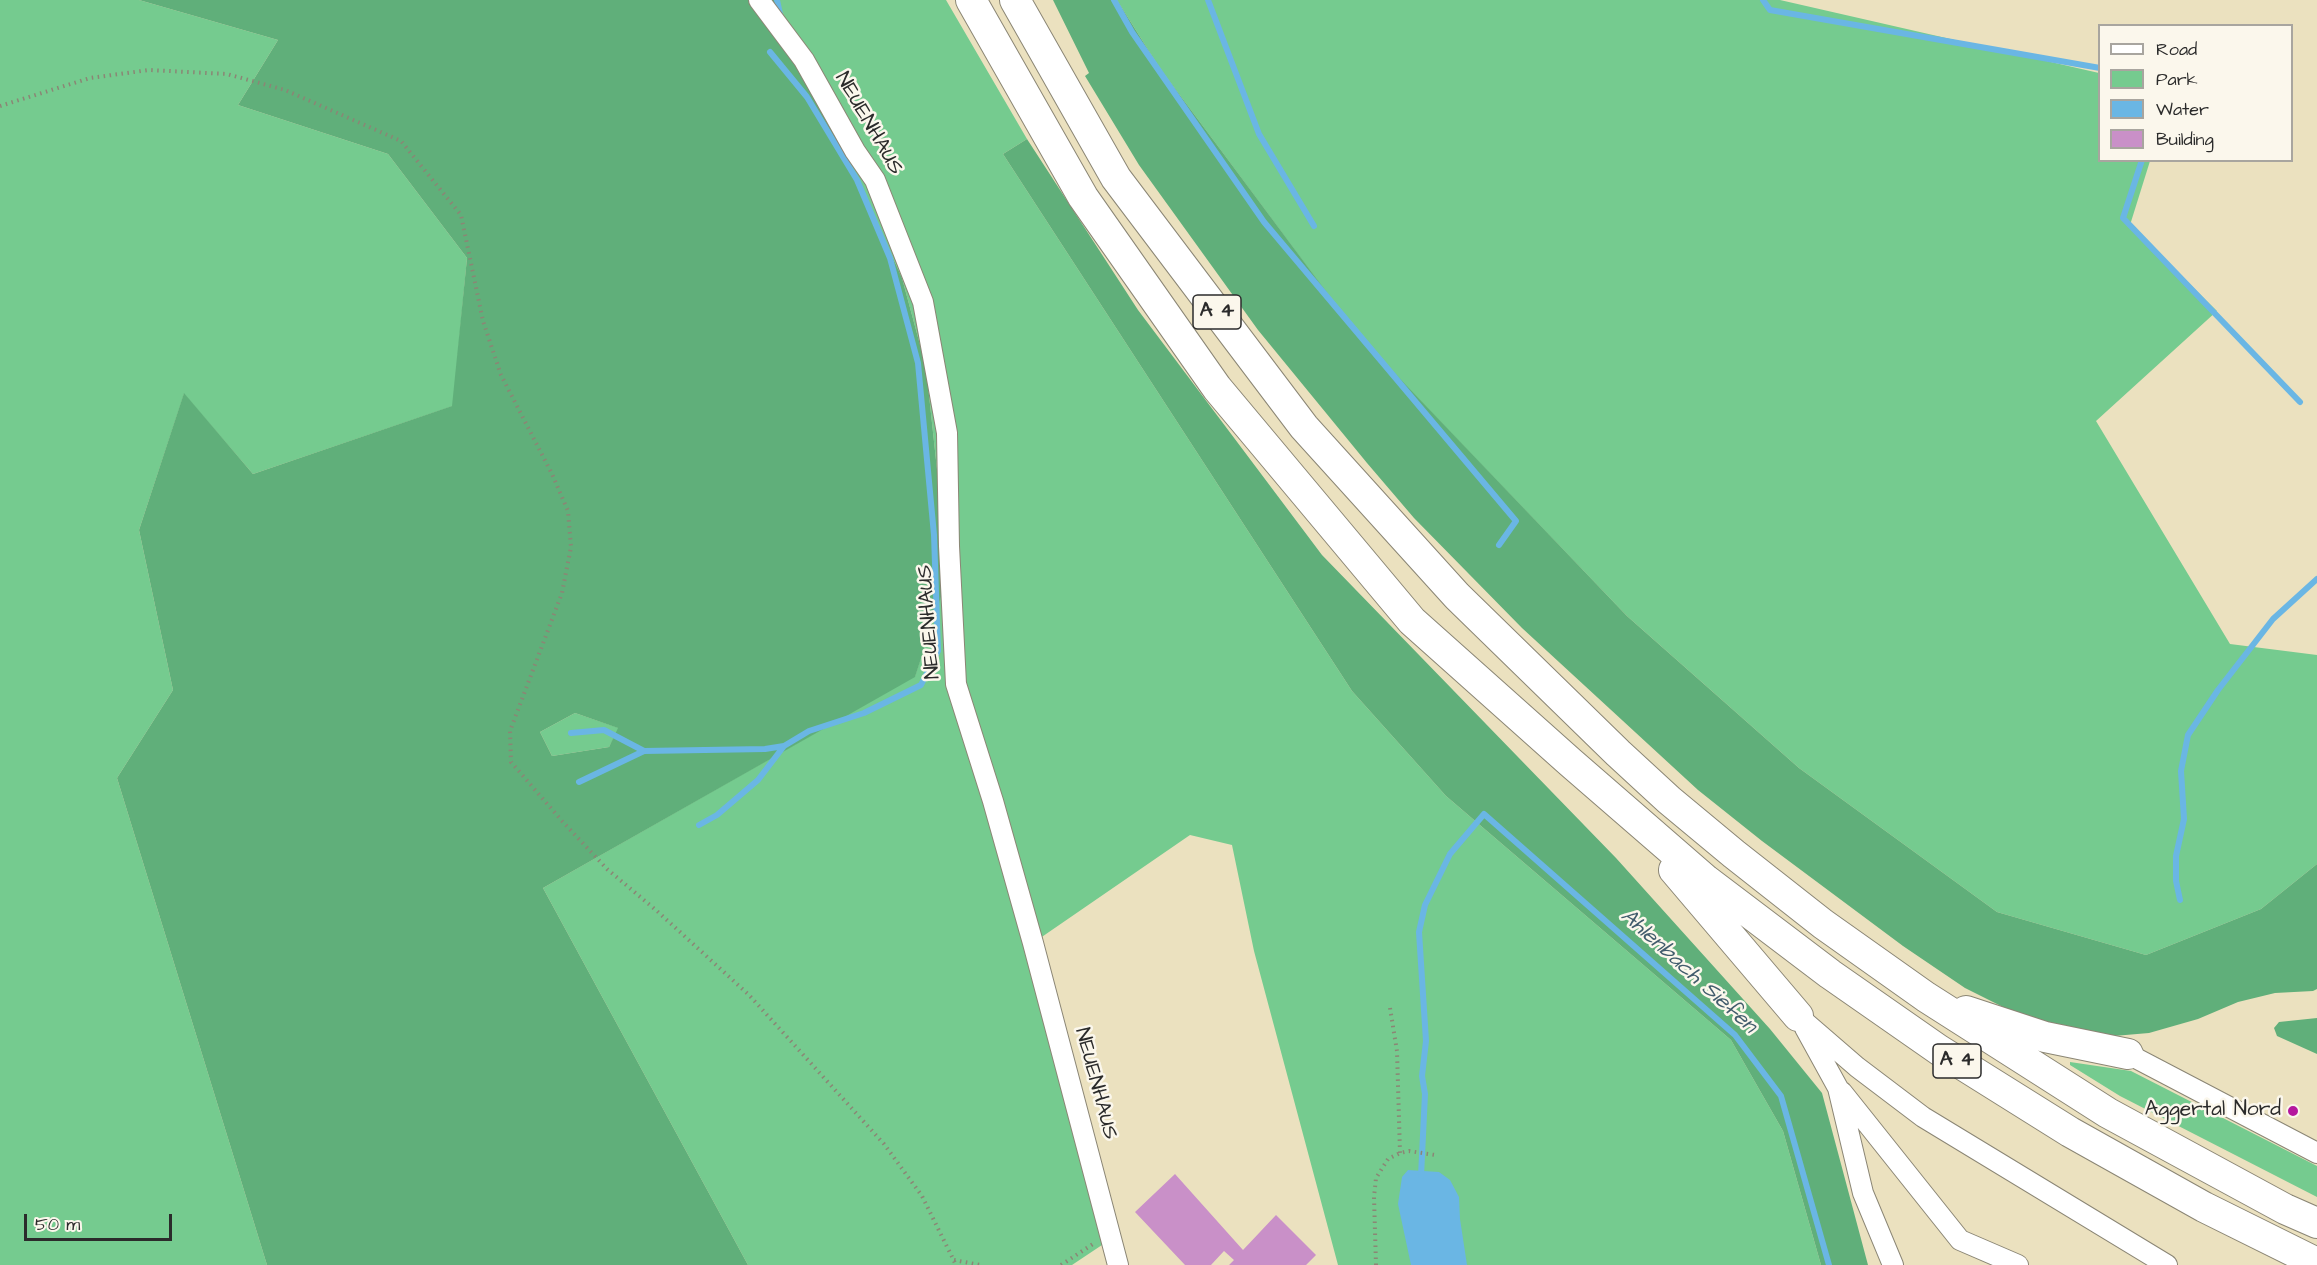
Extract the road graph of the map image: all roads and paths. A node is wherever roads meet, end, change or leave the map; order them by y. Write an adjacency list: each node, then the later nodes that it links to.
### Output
1 (759, 0): 15 (street, NEUENHAUS)
2 (971, 0): 5 (highway, A 4)
3 (1015, 0): 6 (highway, A 4)
4 (0, 106): 16 (path)
5 (1627, 812): 8 (highway); 17 (highway, A 4)
6 (1926, 997): 9 (highway); 14 (highway, A 4)
7 (1390, 1008): 11 (path)
8 (1798, 1016): 10 (street); 24 (street)
9 (2128, 1054): 12 (street)
10 (1838, 1088): 22 (street); 23 (street)
11 (1400, 1153): 13 (path); 21 (path)
12 (2317, 1153)
13 (1435, 1155)
14 (2317, 1223)
15 (1109, 1232): 19 (path); 20 (street, NEUENHAUS)
16 (955, 1263): 18 (path)
17 (2317, 1263)
18 (980, 1265)
19 (1061, 1265)
20 (1118, 1265)
21 (1376, 1265)
22 (1893, 1265)
23 (2018, 1265)
24 (2167, 1265)

